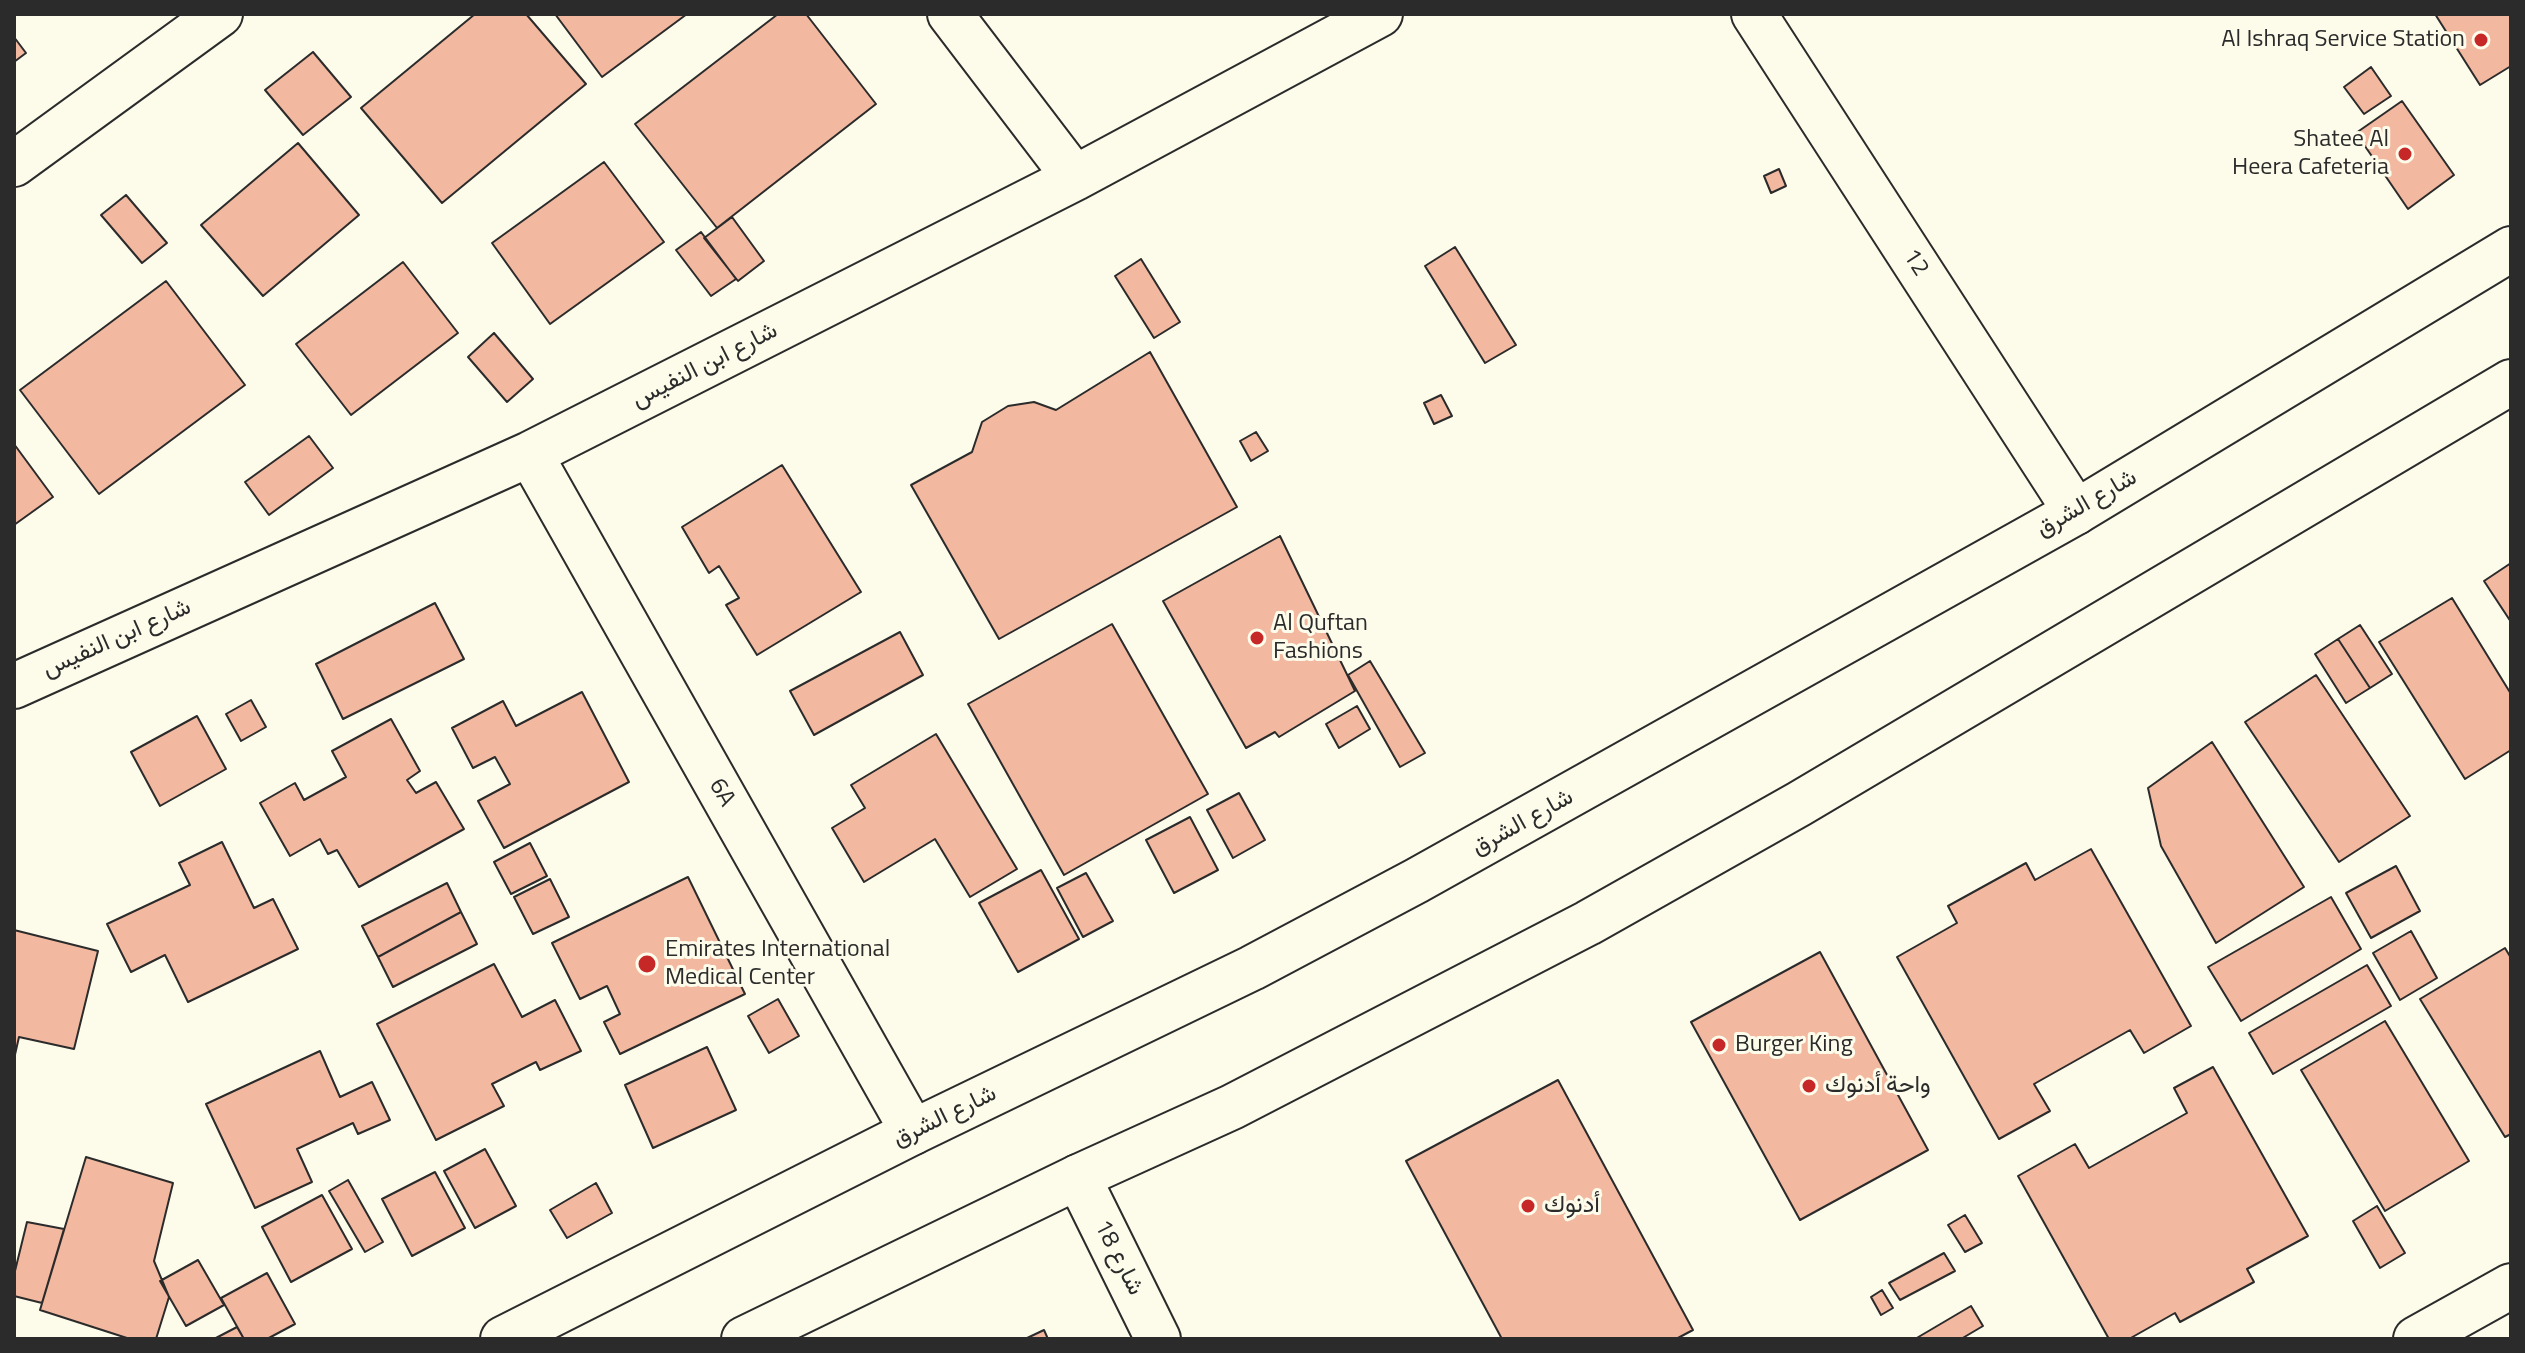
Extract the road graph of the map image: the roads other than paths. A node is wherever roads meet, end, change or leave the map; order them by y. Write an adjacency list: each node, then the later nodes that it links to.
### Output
1 (950, 14): 6 (main road)
2 (1380, 14): 6 (main road, شارع ابن النفيس)
3 (1754, 14): 10 (main road, 12)
4 (209, 17): 5 (main road)
5 (14, 164)
6 (1075, 178): 9 (main road, شارع ابن النفيس)
7 (2511, 249): 10 (main road, شارع الشرق)
8 (2511, 382): 13 (main road)
9 (530, 454): 11 (main road, شارع ابن النفيس); 12 (main road, 6A)
10 (2076, 512): 12 (main road, شارع الشرق)
11 (14, 686)
12 (913, 1132): 15 (main road, شارع الشرق)
13 (1078, 1177): 16 (main road); 17 (main road, شارع 18)
14 (2511, 1286): 18 (main road)
15 (503, 1339)
16 (744, 1339)
17 (1158, 1339)
18 (2416, 1339)

